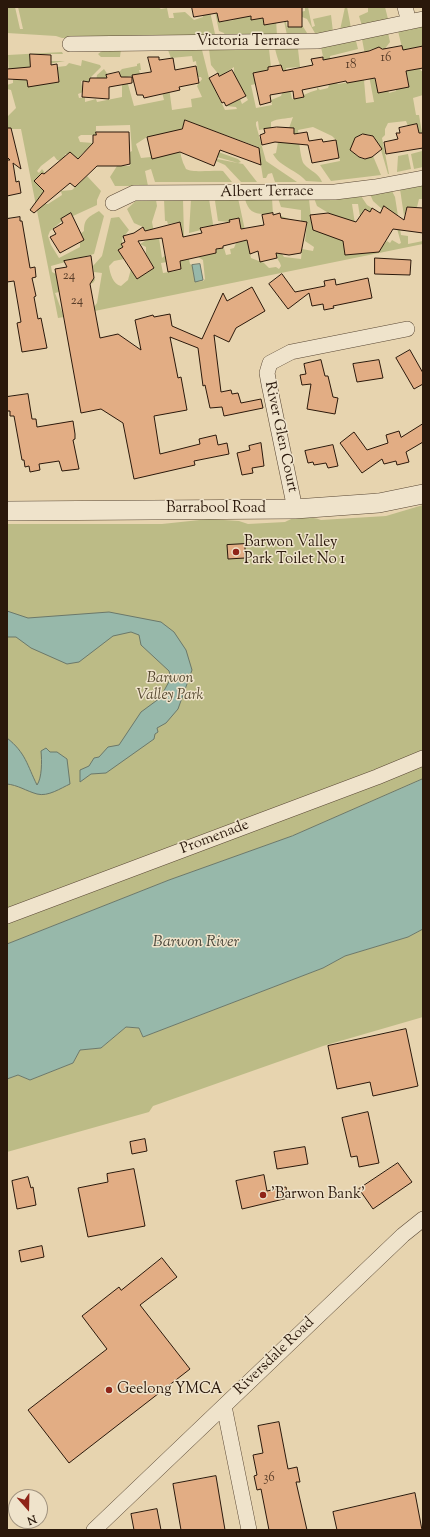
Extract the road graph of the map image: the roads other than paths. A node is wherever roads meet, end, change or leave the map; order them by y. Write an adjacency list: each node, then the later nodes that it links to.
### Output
1 (405, 7): 2 (street)
2 (416, 21): 3 (street, Victoria Terrace)
3 (70, 44)
4 (423, 178): 5 (street, Albert Terrace)
5 (113, 202)
6 (406, 329): 8 (street, River Glen Court)
7 (423, 494): 8 (street, Barrabool Road)
8 (295, 509): 9 (street, Barrabool Road)
9 (7, 511)
10 (423, 758): 11 (street, Promenade)
11 (7, 916)
12 (423, 1219): 13 (street, Riversdale Road)
13 (224, 1406): 14 (street, Riversdale Road); 15 (street)
14 (94, 1530)
15 (249, 1530)

